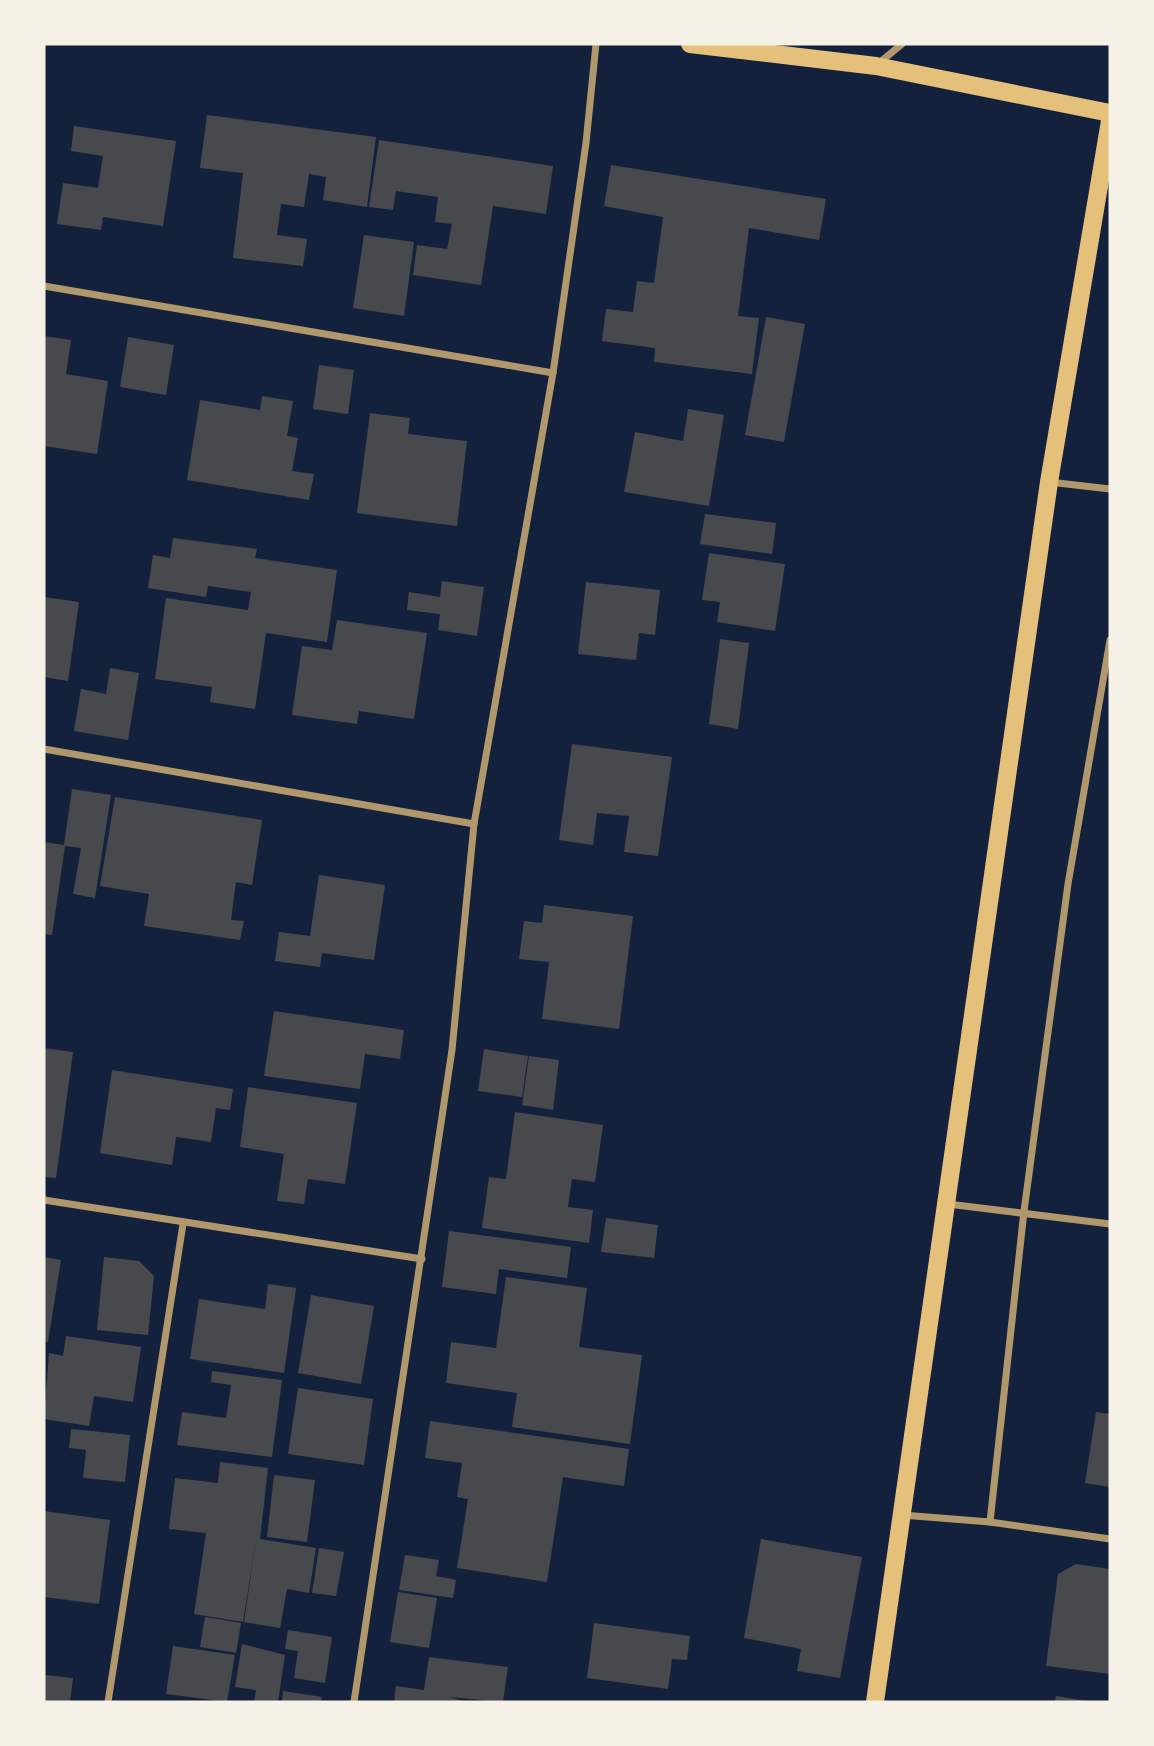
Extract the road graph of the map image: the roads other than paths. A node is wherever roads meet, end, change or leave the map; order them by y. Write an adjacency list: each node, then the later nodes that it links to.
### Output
1 (596, 44): 8 (street)
2 (690, 44): 4 (main road)
3 (902, 44): 4 (street)
4 (876, 66): 5 (main road)
5 (1110, 113)
6 (1110, 121): 9 (main road)
7 (44, 286): 8 (street)
8 (553, 373): 13 (street)
9 (1049, 482): 10 (street); 15 (main road)
10 (1110, 488)
11 (1110, 640): 16 (street)
12 (44, 749): 13 (street)
13 (474, 824): 19 (street)
14 (44, 1200): 17 (street)
15 (944, 1203): 16 (street); 20 (main road)
16 (1024, 1211): 18 (street); 21 (street)
17 (183, 1224): 19 (street); 23 (street)
18 (1110, 1224)
19 (422, 1259): 24 (street)
20 (901, 1514): 21 (street); 25 (main road)
21 (990, 1522): 22 (street)
22 (1110, 1539)
23 (108, 1702)
24 (355, 1702)
25 (875, 1702)

